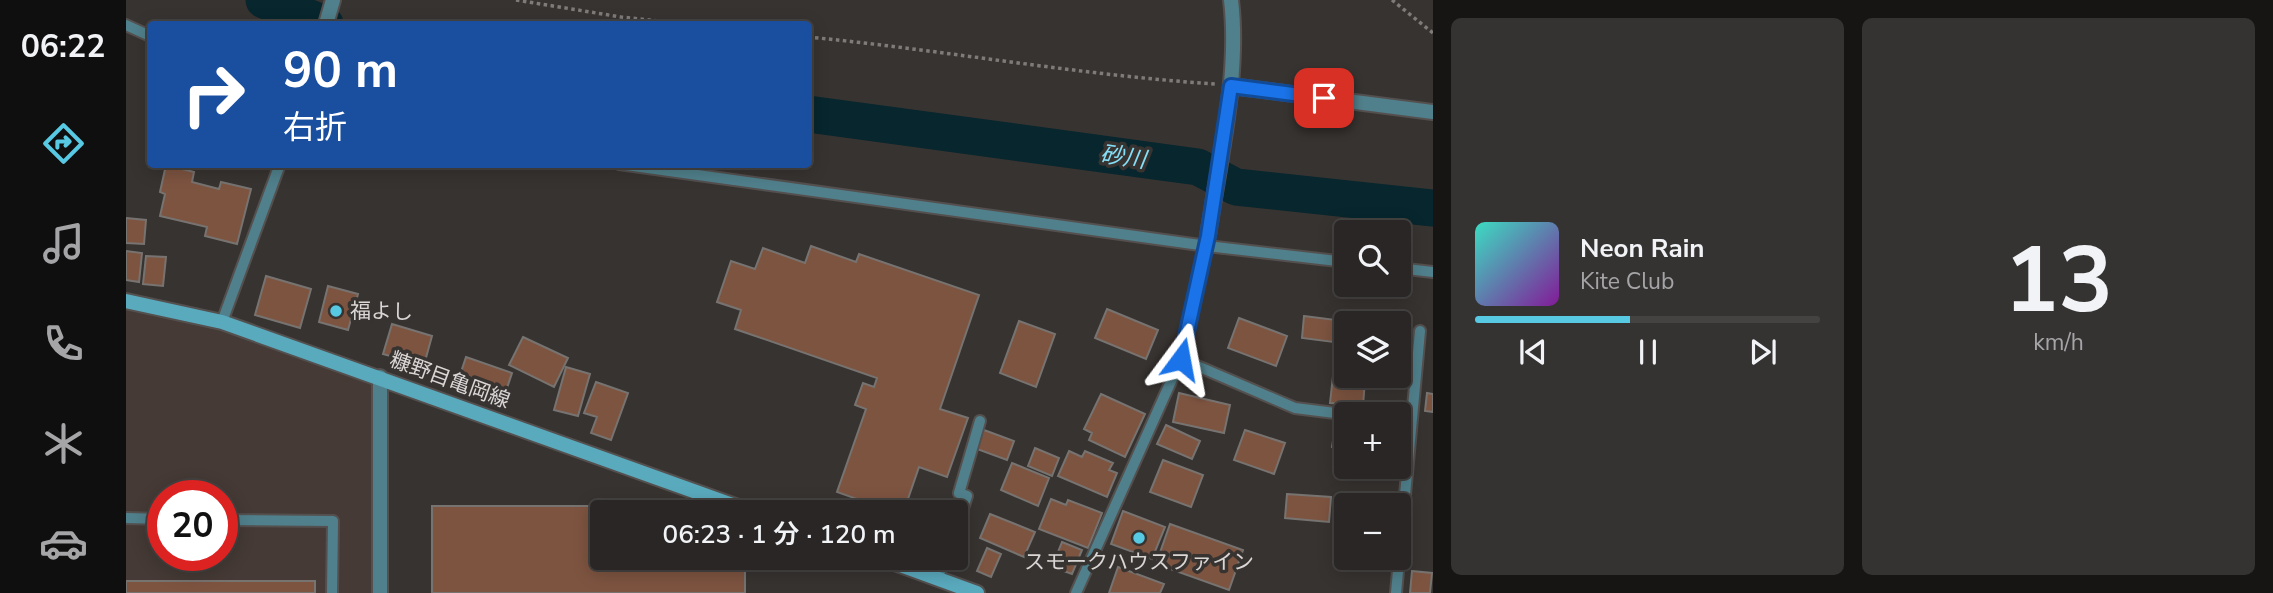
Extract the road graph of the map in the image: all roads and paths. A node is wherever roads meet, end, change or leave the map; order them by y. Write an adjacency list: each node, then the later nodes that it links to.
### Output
1 (333, 0): 5 (street)
2 (516, 0): 6 (path)
3 (1231, 0): 11 (street)
4 (1392, 0): 8 (path)
5 (327, 21)
6 (654, 21)
7 (126, 25): 9 (lane)
8 (1433, 33)
9 (147, 35)
10 (812, 37): 11 (path)
11 (1230, 91): 12 (street); 15 (street)
12 (1433, 113)
13 (279, 168): 20 (lane)
14 (650, 168): 15 (lane)
15 (1208, 241): 16 (lane); 22 (lane)
16 (1334, 260)
17 (1411, 269): 18 (lane)
18 (1433, 272)
19 (126, 301): 20 (main road, 糠野目亀岡線)
20 (222, 322): 23 (main road, 糠野目亀岡線)
21 (1420, 331): 26 (lane)
22 (1181, 359): 24 (lane); 38 (lane)
23 (380, 377): 27 (main road, 糠野目亀岡線); 36 (street)
24 (1334, 413)
25 (980, 421): 28 (lane)
26 (1412, 422): 39 (lane)
27 (719, 500)
28 (966, 500)
29 (126, 518): 30 (lane)
30 (147, 519)
31 (238, 520): 35 (lane)
32 (913, 570): 34 (main road)
33 (940, 570): 34 (lane)
34 (937, 579): 37 (main road)
35 (332, 593)
36 (380, 593)
37 (977, 593)
38 (1076, 593)
39 (1396, 593)

